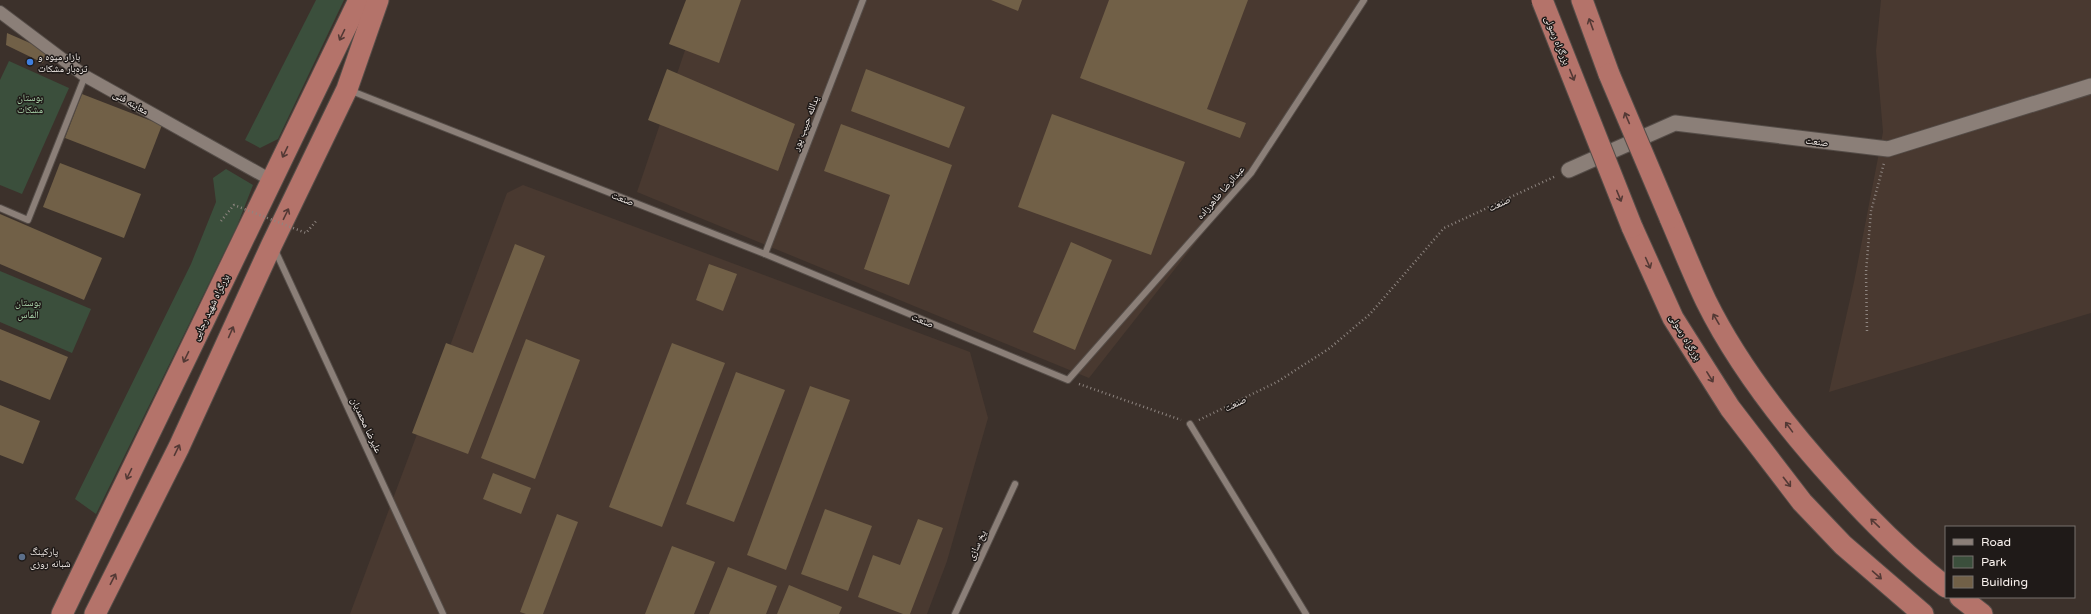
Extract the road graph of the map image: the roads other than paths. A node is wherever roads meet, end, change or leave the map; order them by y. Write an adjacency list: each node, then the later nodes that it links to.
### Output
1 (360, 0): 12 (highway, بزرگراه شهید رجایی, one-way to 12)
2 (378, 0): 10 (highway)
3 (863, 0): 15 (lane, یدالله حبیب پور)
4 (1364, 0): 16 (lane, عبدالرضا طاهرزاده)
5 (1542, 0): 26 (highway, بزرگراه رسولی, one-way to 26, bridge)
6 (1582, 0): 19 (highway, one-way to 6, bridge)
7 (0, 12): 8 (street, معاینه فنی)
8 (85, 76): 12 (street, معاینه فنی); 13 (lane)
9 (2091, 86): 11 (street, صنعت)
10 (347, 90): 14 (highway, one-way to 10); 15 (lane, صنعت)
11 (1569, 170)
12 (271, 180): 21 (highway, بزرگراه شهید رجایی, one-way to 21)
13 (0, 208)
14 (272, 244): 22 (highway, one-way to 14); 23 (lane, علیرضا محمدیان)
15 (765, 254): 16 (lane, صنعت)
16 (1068, 380)
17 (1190, 424): 25 (lane)
18 (1015, 484): 24 (lane, یخ سازی)
19 (1945, 585)
20 (1961, 598): 27 (highway)
21 (62, 614)
22 (95, 614)
23 (443, 614)
24 (955, 614)
25 (1306, 614)
26 (1923, 614)
27 (1982, 614)

